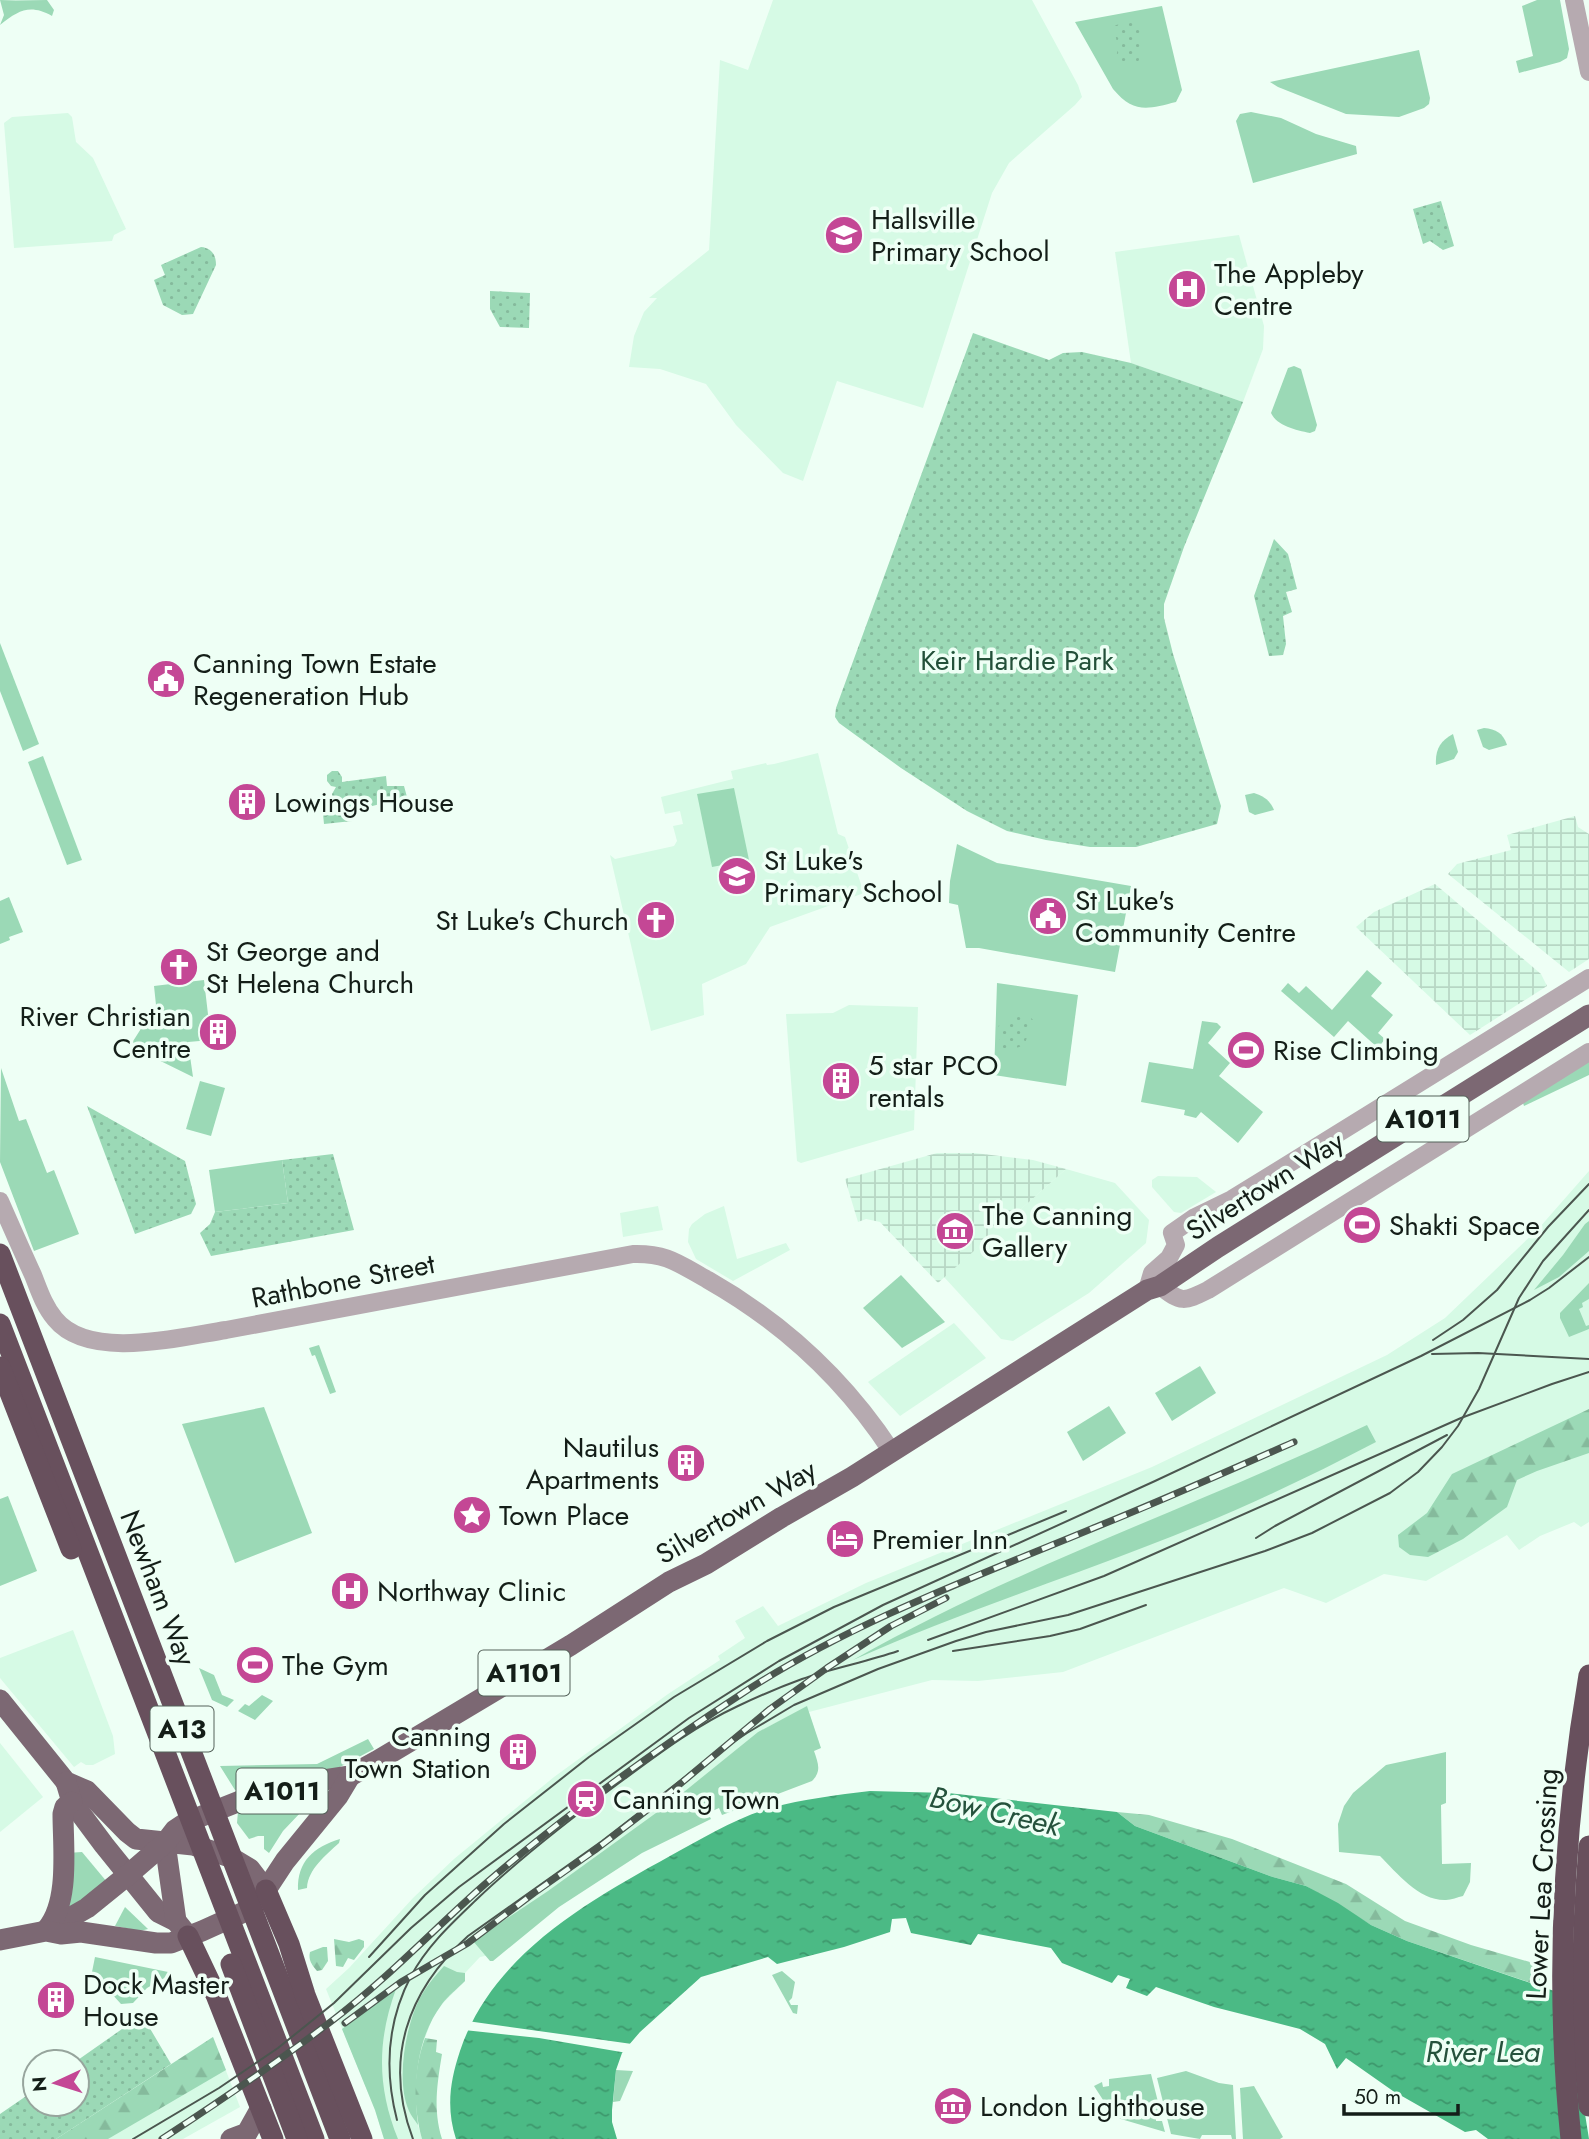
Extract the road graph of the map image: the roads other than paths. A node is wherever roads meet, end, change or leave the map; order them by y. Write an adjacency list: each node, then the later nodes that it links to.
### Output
1 (1574, 0): 2 (street)
2 (1589, 72)
3 (1589, 978): 8 (street, Silvertown Way)
4 (1589, 1015): 8 (main road, Silvertown Way / A1011)
5 (1589, 1052): 8 (street)
6 (0, 1201): 12 (street, Rathbone Street)
7 (0, 1254): 10 (highway, Newham Way / A13)
8 (1154, 1288): 12 (main road, Silvertown Way / A1011)
9 (0, 1293): 10 (highway, Newham Way / A13)
10 (10, 1325): 30 (highway, Newham Way / A13); 31 (highway, Newham Way / A13); 32 (highway, Newham Way / A13)
11 (0, 1367): 29 (highway, A13)
12 (892, 1452): 13 (main road, Silvertown Way / A1011)
13 (649, 1595): 16 (main road, Silvertown Way / A1101)
14 (1589, 1675): 34 (highway, Lower Lea Crossing)
15 (0, 1700): 17 (main road)
16 (350, 1776): 18 (main road, Silvertown Way / A1011); 21 (main road, Silvertown Way / A1011)
17 (69, 1792): 18 (main road); 20 (main road); 22 (main road)
18 (165, 1843): 20 (main road, A1011); 21 (main road); 23 (main road)
19 (1589, 1846): 25 (highway, Lower Lea Crossing)
20 (129, 1874): 22 (main road, A1011); 23 (main road)
21 (266, 1890): 23 (main road, Silvertown Way / A1011); 33 (highway)
22 (49, 1927): 23 (main road, A1011); 24 (main road, A1011)
23 (182, 1929): 26 (highway)
24 (0, 1940)
25 (1589, 2106)
26 (261, 2109): 27 (main road); 28 (highway)
27 (246, 2137)
28 (273, 2139)
29 (297, 2139)
30 (314, 2139)
31 (325, 2139)
32 (340, 2139)
33 (362, 2139)
34 (1571, 2139)

